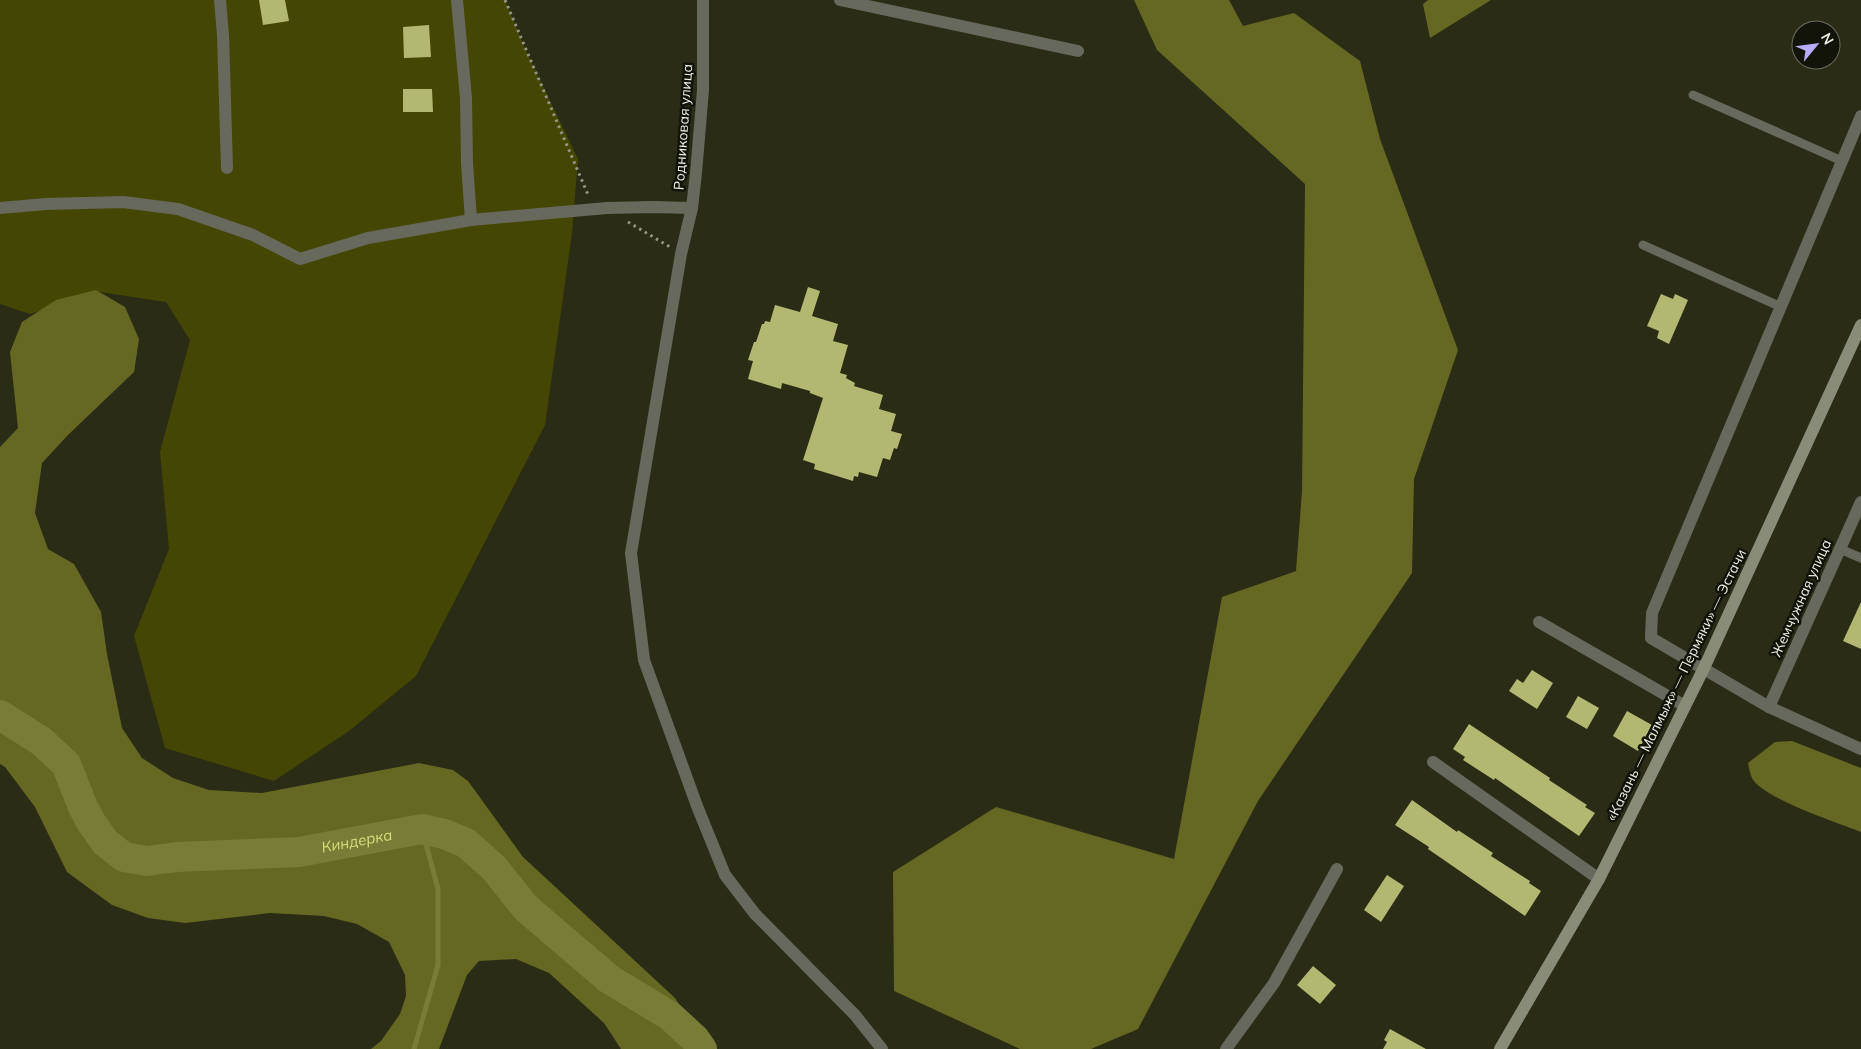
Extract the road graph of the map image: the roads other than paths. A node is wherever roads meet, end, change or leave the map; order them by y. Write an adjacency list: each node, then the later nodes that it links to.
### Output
1 (220, 0): 9 (street)
2 (457, 0): 12 (street)
3 (703, 0): 11 (street, Родниковая улица)
4 (840, 0): 5 (street)
5 (1078, 51)
6 (1693, 95): 8 (lane)
7 (1861, 116): 8 (street)
8 (1842, 161): 14 (street)
9 (227, 168)
10 (0, 208): 12 (street)
11 (692, 208): 12 (street); 27 (street, Родниковая улица)
12 (471, 220)
13 (1643, 245): 14 (lane)
14 (1781, 306): 20 (street)
15 (1861, 325): 20 (street, «Казань — Малмыж» — Пермяки» — Эстачи)
16 (1861, 502): 17 (street, Жемчужная улица)
17 (1840, 549): 18 (lane); 22 (street, Жемчужная улица)
18 (1861, 558)
19 (1539, 622): 21 (street)
20 (1704, 668): 21 (street, «Казань — Малмыж» — Пермяки» — Эстачи); 22 (street)
21 (1685, 706): 26 (street, «Казань — Малмыж» — Пермяки» — Эстачи)
22 (1769, 707): 23 (street)
23 (1861, 749)
24 (1433, 762): 26 (street)
25 (1337, 870): 28 (street)
26 (1599, 879): 29 (street, «Казань — Малмыж» — Пермяки» — Эстачи)
27 (882, 1049)
28 (1226, 1049)
29 (1500, 1049)

